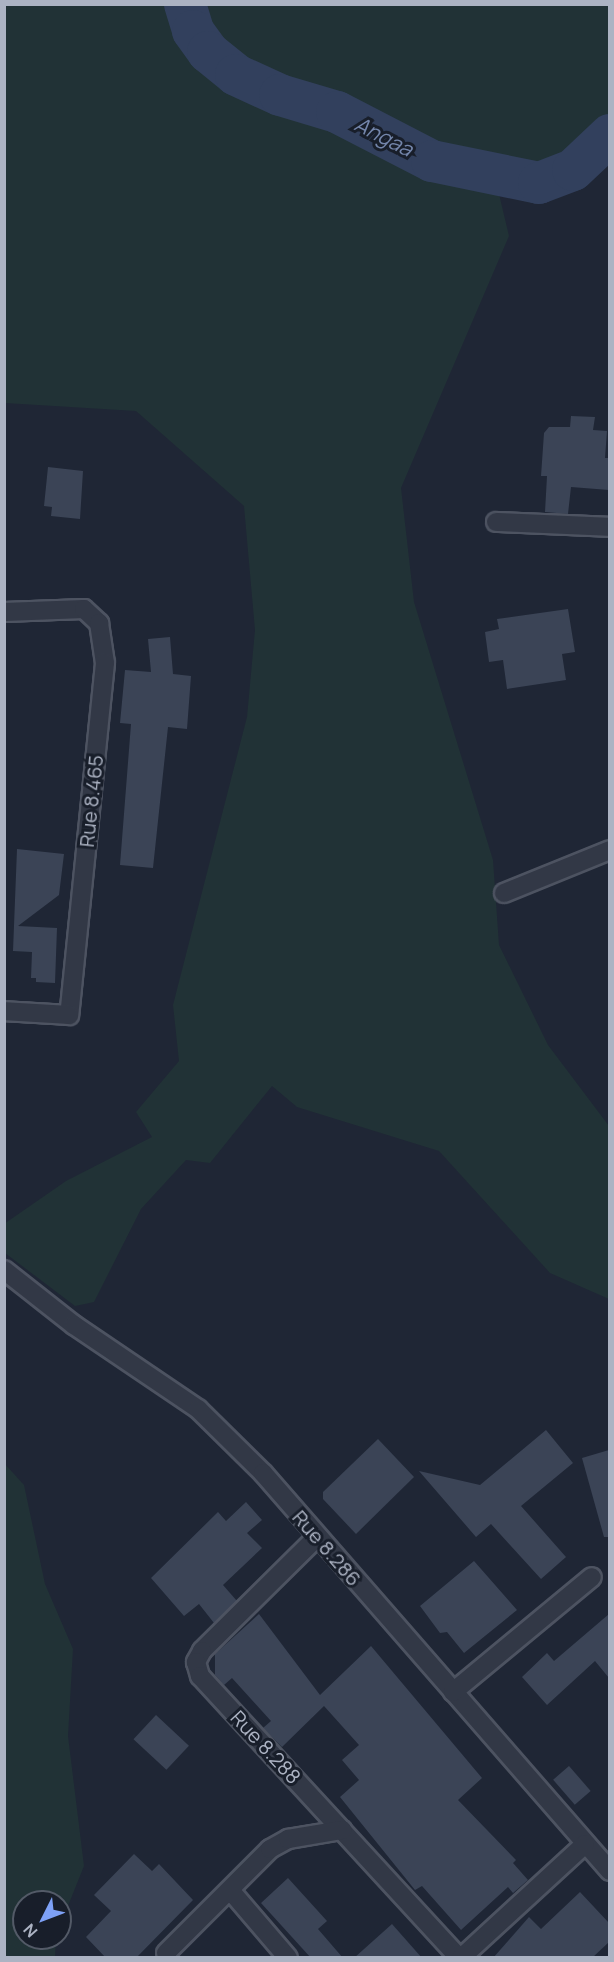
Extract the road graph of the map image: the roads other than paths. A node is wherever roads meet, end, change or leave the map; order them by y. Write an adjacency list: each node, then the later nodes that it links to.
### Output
1 (496, 522): 2 (street)
2 (609, 527)
3 (4, 612): 6 (street, Rue 8.465)
4 (609, 850): 5 (street)
5 (504, 893)
6 (4, 1011)
7 (4, 1270): 8 (street, Rue 8.286)
8 (317, 1537): 10 (street, Rue 8.286); 11 (street, Rue 8.288)
9 (592, 1577): 10 (street)
10 (453, 1692): 12 (street, Rue 8.286)
11 (342, 1830): 14 (street); 17 (street, Rue 8.288)
12 (585, 1844): 13 (street, Rue 8.286); 17 (street)
13 (609, 1871)
14 (230, 1890): 15 (street); 16 (street)
15 (166, 1953)
16 (288, 1958)
17 (460, 1958)

